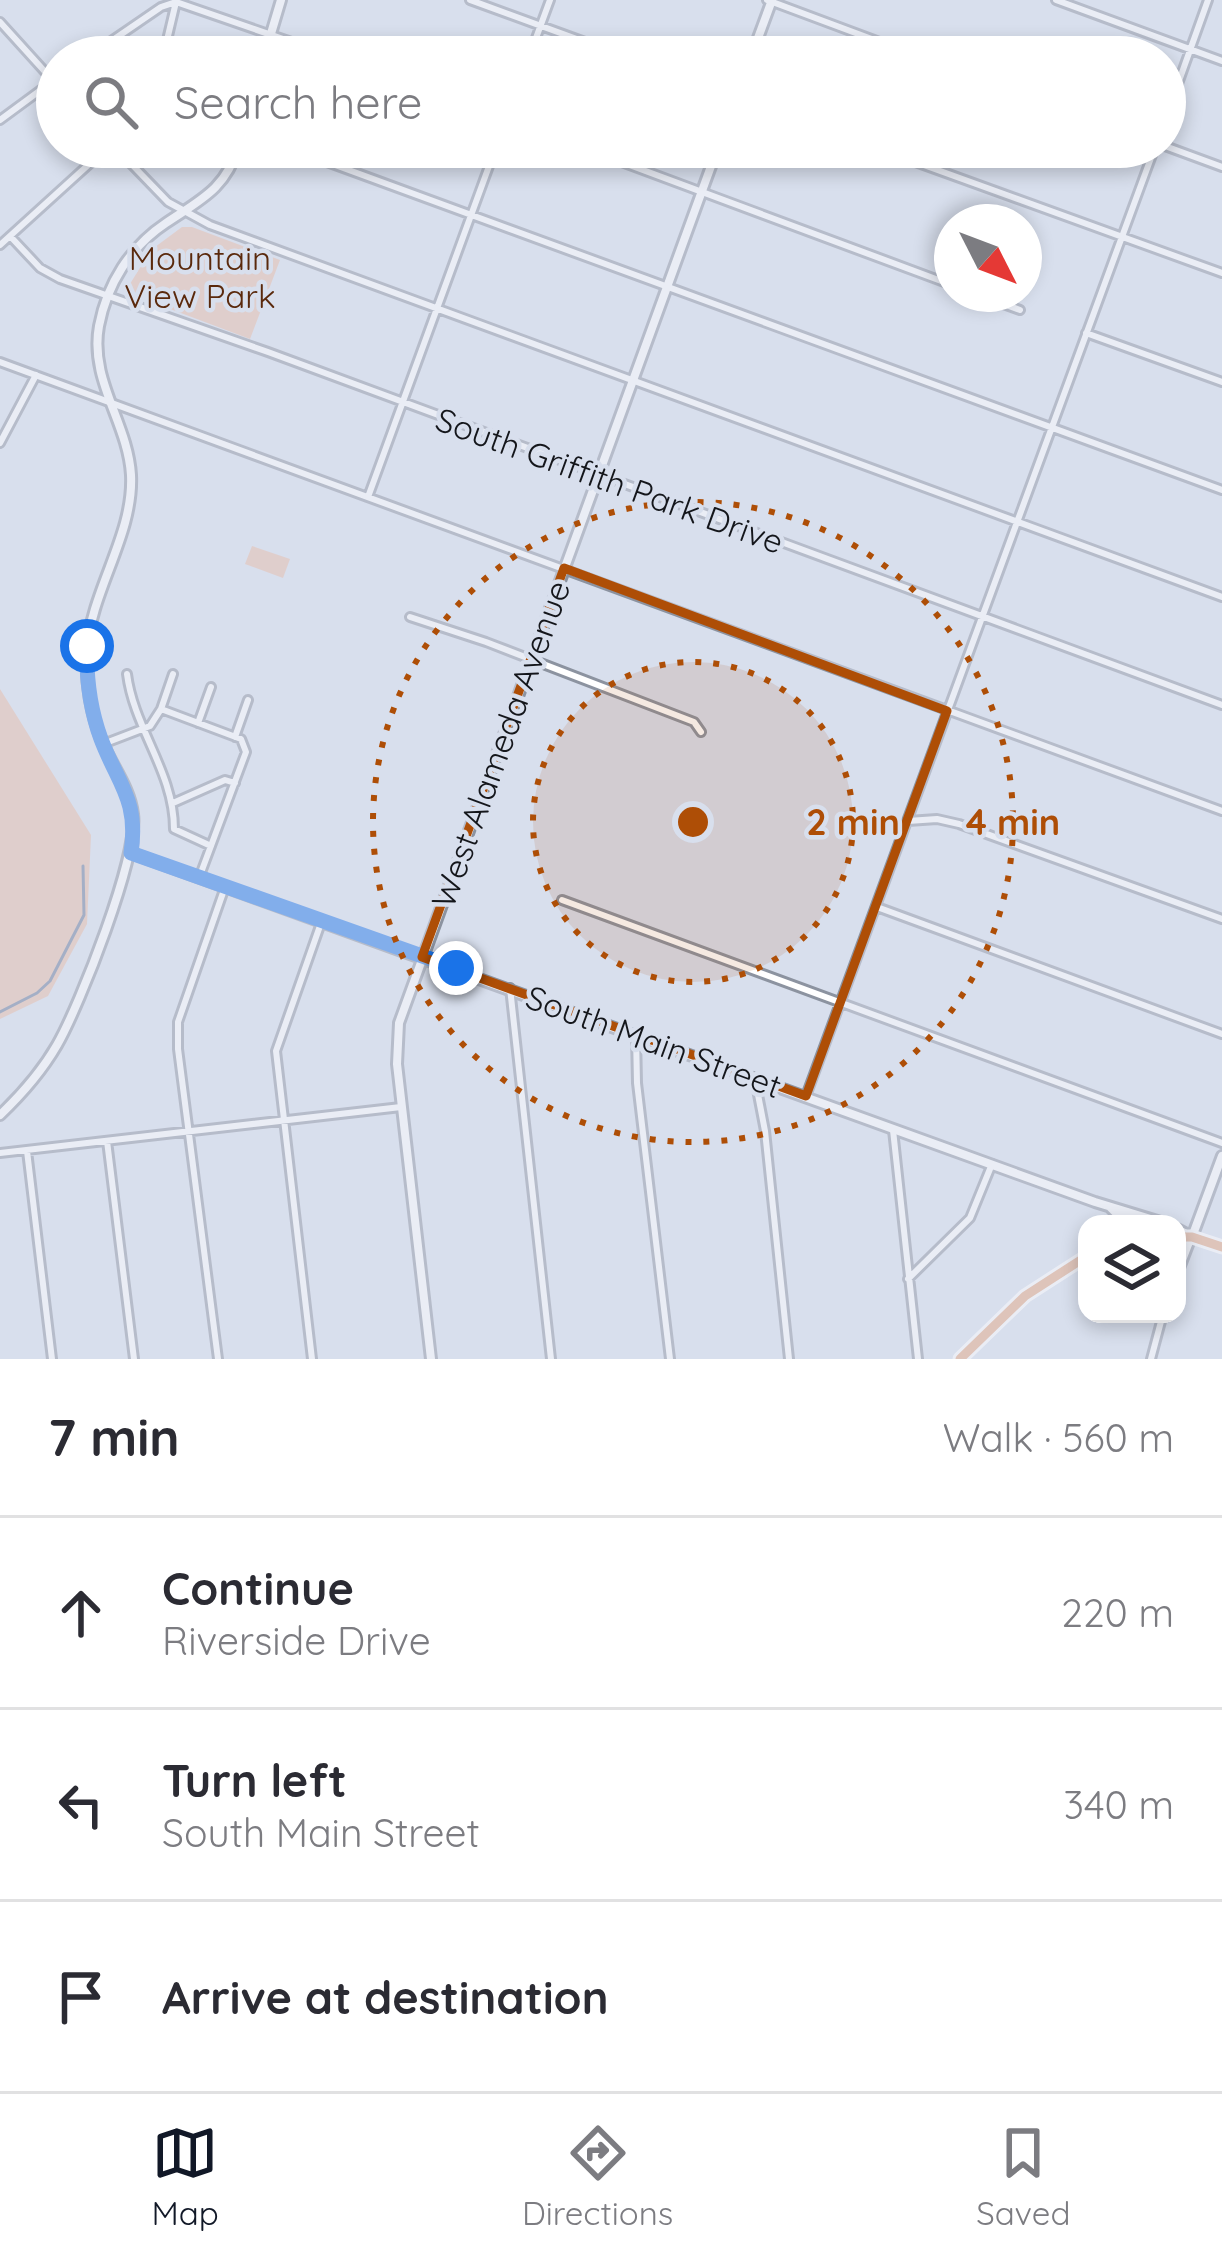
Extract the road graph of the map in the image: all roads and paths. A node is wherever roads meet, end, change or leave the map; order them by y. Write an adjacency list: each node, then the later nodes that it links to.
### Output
1 (280, 0): 10 (main road)
2 (470, 0): 9 (street)
3 (550, 0): 9 (street)
4 (770, 0): 16 (main road); 17 (street)
5 (1056, 0): 18 (street)
6 (1208, 0): 20 (street)
7 (176, 2): 10 (street); 11 (street); 12 (street)
8 (0, 22): 21 (street)
9 (541, 26): 14 (street); 15 (street)
10 (271, 34): 13 (street)
11 (119, 36)
12 (168, 36)
13 (277, 36)
14 (537, 36)
15 (568, 36)
16 (758, 36)
17 (865, 36)
18 (1152, 36)
19 (1186, 49): 20 (street)
20 (1190, 50): 22 (street); 23 (street)
21 (36, 60)
22 (1186, 61)
23 (1222, 62)
24 (36, 95): 25 (street)
25 (0, 120)
26 (1186, 154): 27 (street)
27 (1222, 167)
28 (88, 168): 40 (street)
29 (133, 168): 38 (street)
30 (228, 168): 38 (main road)
31 (344, 168): 39 (street)
32 (488, 168): 39 (street)
33 (640, 168): 37 (street)
34 (710, 168): 37 (main road, West Alameda Avenue)
35 (932, 168): 41 (street)
36 (1148, 168): 41 (street)
37 (702, 190): 44 (street); 45 (main road, West Alameda Avenue)
38 (185, 212): 46 (main road); 47 (street)
39 (471, 214): 45 (street); 47 (street)
40 (10, 236): 42 (street); 46 (street, South Griffith Park Drive)
41 (1123, 237): 43 (street); 48 (street)
42 (0, 245)
43 (1222, 273)
44 (934, 278)
45 (668, 285): 51 (main road, West Alameda Avenue); 55 (street)
46 (107, 297): 53 (street, South Griffith Park Drive); 54 (main road)
47 (437, 308): 51 (street); 53 (street)
48 (1086, 333): 52 (street); 55 (street)
49 (0, 362): 50 (street)
50 (36, 375): 54 (street); 56 (street)
51 (633, 380): 57 (main road, West Alameda Avenue); 60 (street)
52 (1222, 382)
53 (403, 404): 57 (street, South Griffith Park Drive); 59 (street)
54 (112, 405): 59 (street); 77 (main road)
55 (1053, 428): 58 (street); 60 (street)
56 (0, 443)
57 (599, 474): 61 (main road, West Alameda Avenue); 64 (street, South Griffith Park Drive)
58 (1222, 490)
59 (368, 497): 61 (street)
60 (1018, 521): 62 (street); 64 (street)
61 (564, 568): 65 (main road, West Alameda Avenue); 72 (street)
62 (1222, 597)
63 (410, 617): 65 (street)
64 (982, 617): 70 (street, South Griffith Park Drive); 72 (street)
65 (531, 660): 75 (street); 90 (main road, West Alameda Avenue)
66 (128, 674): 74 (street)
67 (173, 674): 71 (street)
68 (212, 687): 73 (street)
69 (248, 700): 76 (street)
70 (1222, 705)
71 (161, 709): 73 (street); 74 (street)
72 (947, 711): 80 (street); 81 (street)
73 (198, 723): 76 (street)
74 (141, 729): 77 (street); 79 (street)
75 (701, 732)
76 (235, 737): 78 (street)
77 (103, 744): 83 (main road)
78 (235, 783): 79 (street); 82 (street)
79 (173, 803): 82 (street)
80 (1222, 811)
81 (908, 821): 87 (street); 88 (street)
82 (211, 846): 84 (street)
83 (131, 853): 84 (main road, South Main Street); 98 (main road)
84 (199, 878): 85 (main road, South Main Street)
85 (225, 887): 89 (main road, South Main Street); 101 (street)
86 (562, 900): 92 (street)
87 (877, 908): 92 (street); 94 (street)
88 (1222, 919)
89 (321, 923): 90 (main road, South Main Street); 99 (street)
90 (422, 957): 91 (main road, South Main Street); 97 (main road, West Alameda Avenue)
91 (510, 988): 93 (main road, South Main Street); 124 (street)
92 (842, 1002): 96 (street); 103 (street)
93 (636, 1034): 95 (main road, South Main Street); 125 (street)
94 (1222, 1034)
95 (754, 1078): 96 (main road, South Main Street); 126 (street)
96 (806, 1096): 100 (main road, South Main Street)
97 (401, 1107): 99 (street); 123 (main road, West Alameda Avenue)
98 (0, 1115)
99 (284, 1120): 101 (street); 122 (street)
100 (893, 1129): 107 (main road, South Main Street); 116 (street)
101 (190, 1131): 102 (street); 121 (street)
102 (107, 1141): 104 (street); 120 (street)
103 (1222, 1143)
104 (27, 1151): 105 (street); 119 (street)
105 (0, 1154)
106 (1222, 1156): 112 (main road)
107 (992, 1164): 108 (main road, South Main Street); 116 (street)
108 (1109, 1206): 109 (main road, South Main Street); 110 (main road, South Main Street)
109 (1118, 1215)
110 (1138, 1215)
111 (1186, 1235): 112 (main road)
112 (1192, 1237): 113 (main road); 114 (street)
113 (1222, 1247)
114 (1186, 1253)
115 (1078, 1262): 118 (main road)
116 (908, 1279): 127 (street)
117 (1161, 1323): 128 (street)
118 (966, 1356)
119 (52, 1359)
120 (134, 1359)
121 (218, 1359)
122 (312, 1359)
123 (431, 1359)
124 (551, 1359)
125 (670, 1359)
126 (790, 1359)
127 (918, 1359)
128 (1151, 1359)

